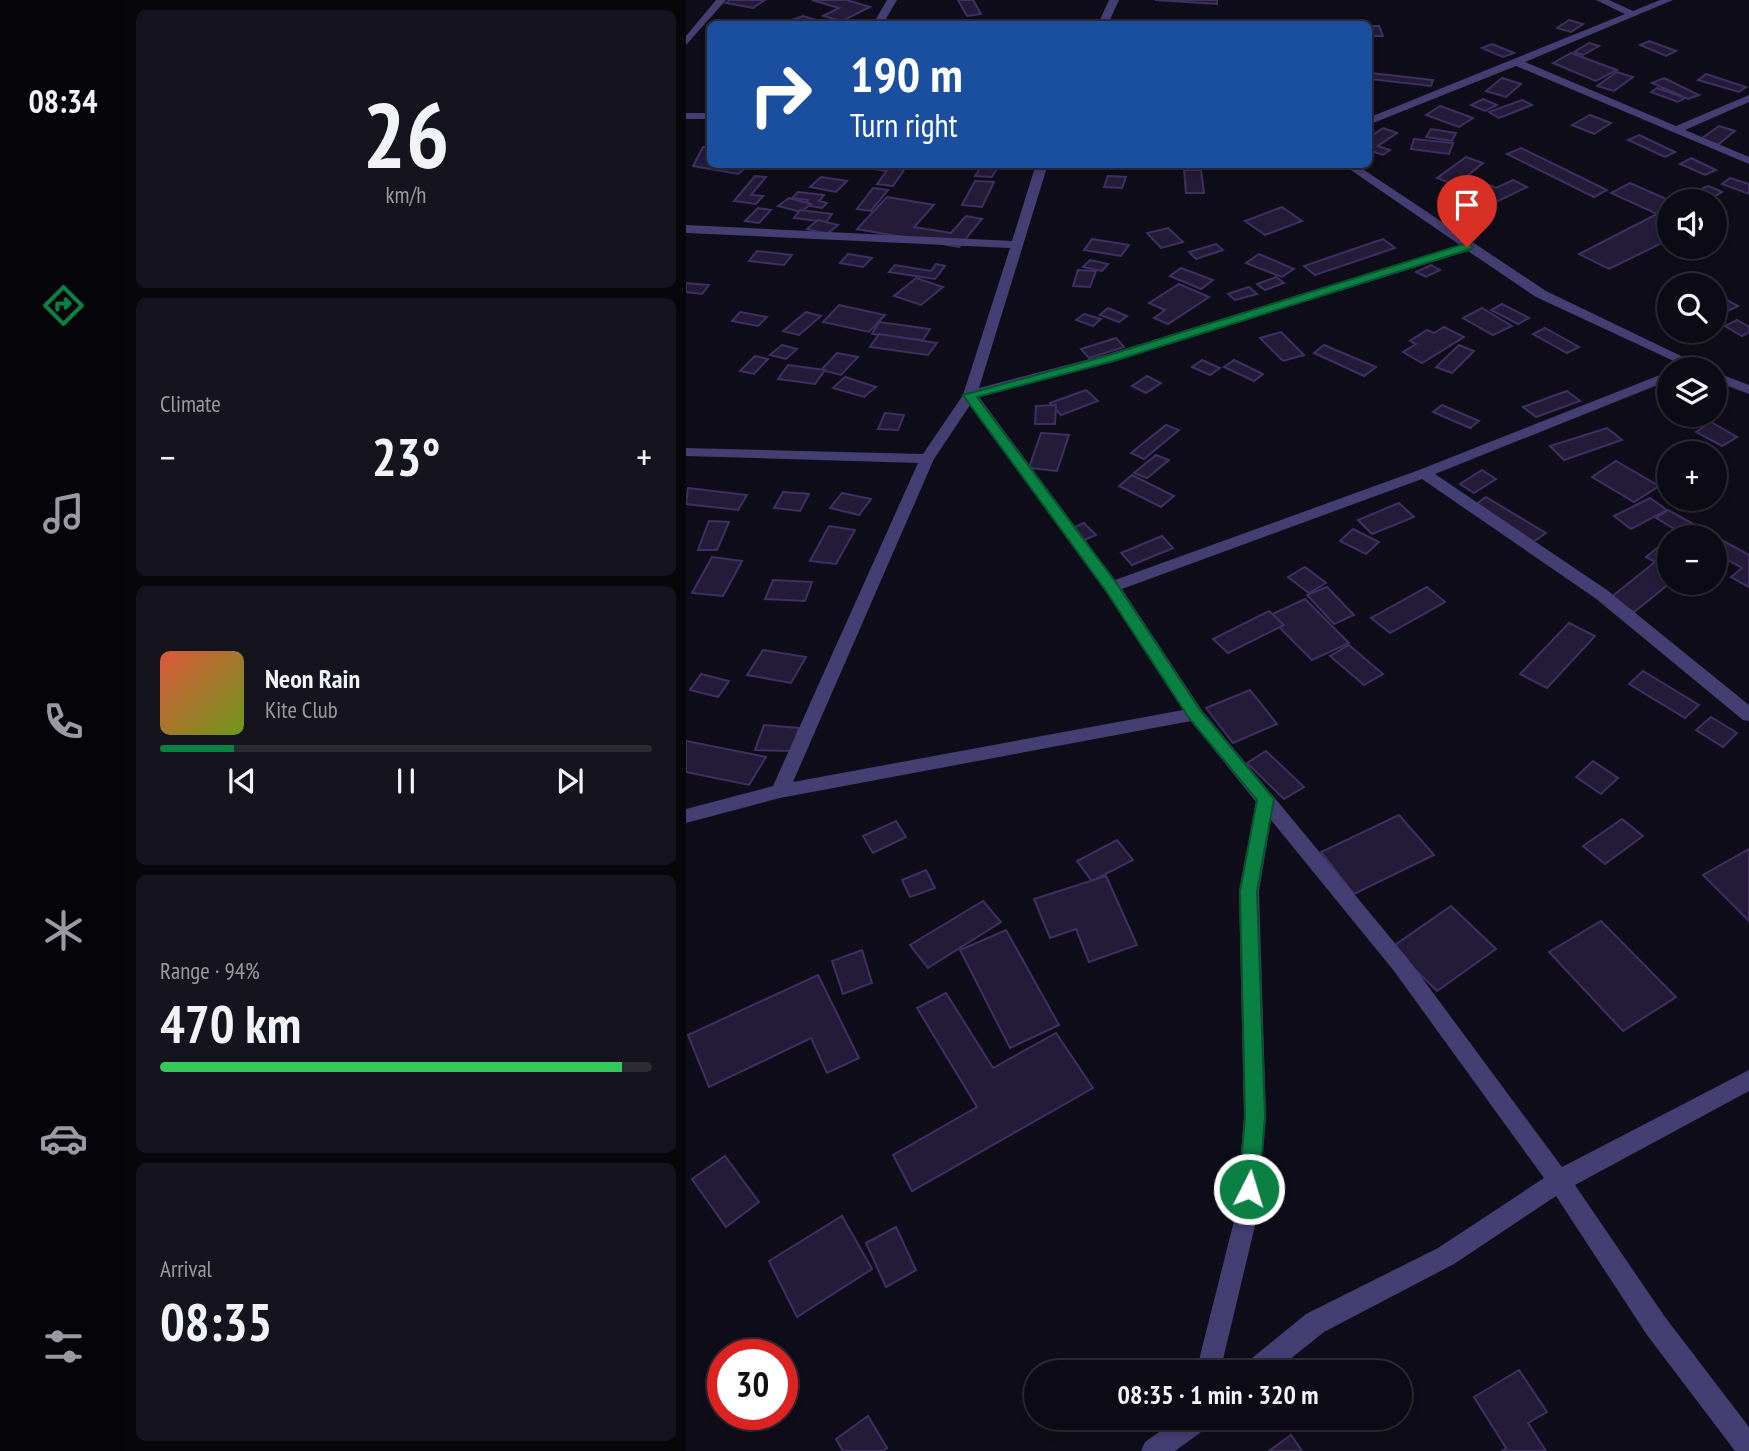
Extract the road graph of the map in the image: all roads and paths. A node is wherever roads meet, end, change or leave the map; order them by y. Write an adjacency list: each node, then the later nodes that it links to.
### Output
1 (721, 0): 9 (street)
2 (892, 0): 7 (street)
3 (1114, 0): 8 (street)
4 (1601, 0): 6 (street)
5 (1668, 0): 6 (street)
6 (1633, 14): 10 (street)
7 (880, 21)
8 (1104, 21)
9 (686, 42)
10 (1516, 62): 14 (street); 15 (street)
11 (1749, 97): 15 (street)
12 (686, 116): 13 (street)
13 (707, 116)
14 (1372, 120)
15 (1676, 130): 16 (street)
16 (1749, 161)
17 (1041, 168): 20 (street)
18 (1353, 168): 21 (street)
19 (686, 229): 20 (street)
20 (1016, 245): 26 (street)
21 (1467, 247): 22 (street); 26 (street)
22 (1670, 357)
23 (1657, 380): 29 (street)
24 (1727, 381): 25 (street)
25 (1749, 390)
26 (970, 395): 28 (street); 30 (street)
27 (686, 453): 28 (street)
28 (927, 459): 33 (street)
29 (1424, 473): 30 (street); 32 (street)
30 (1112, 587): 31 (street)
31 (1195, 714): 33 (street); 34 (street)
32 (1749, 715)
33 (780, 791): 35 (street)
34 (1266, 799): 37 (street); 38 (street)
35 (686, 816)
36 (1749, 1080): 37 (street)
37 (1559, 1181): 39 (street); 41 (street)
38 (1211, 1360)
39 (1270, 1360)
40 (1181, 1430): 42 (street)
41 (1749, 1448)
42 (1154, 1451)

